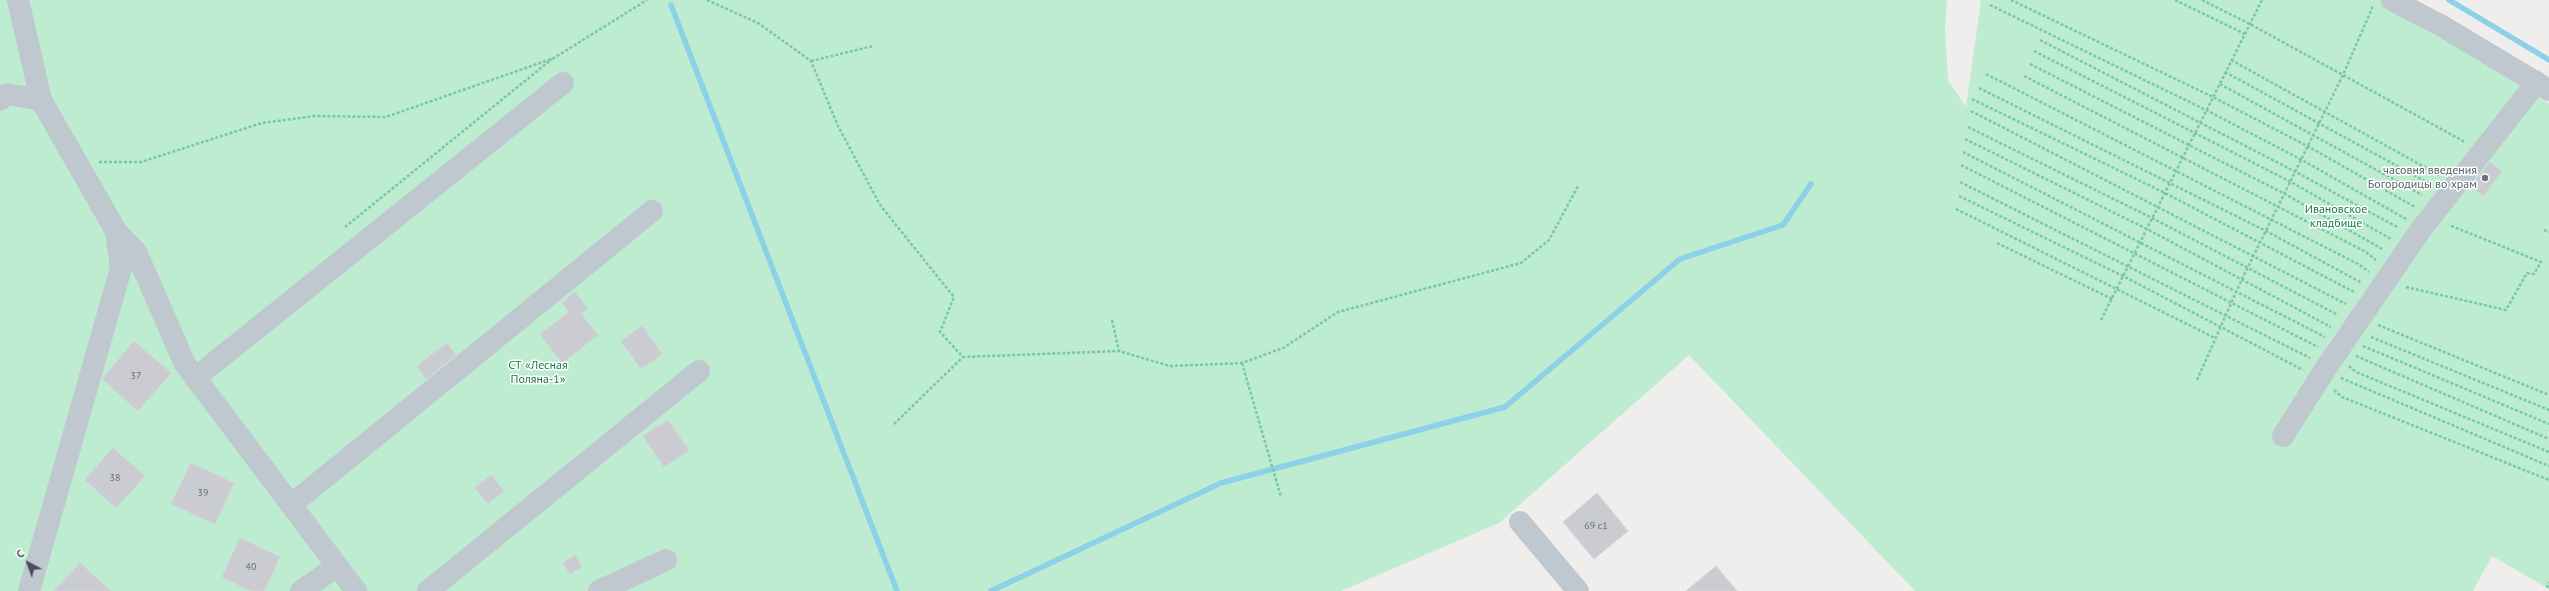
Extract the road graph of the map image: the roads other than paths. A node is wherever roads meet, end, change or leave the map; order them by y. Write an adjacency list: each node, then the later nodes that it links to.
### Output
1 (18, 0): 6 (street)
2 (2392, 0): 4 (street)
3 (563, 84): 10 (street)
4 (2542, 85): 11 (street)
5 (0, 100): 6 (street)
6 (41, 100): 8 (street)
7 (652, 211): 12 (street)
8 (116, 231): 10 (street); 16 (street)
9 (699, 372): 19 (street)
10 (195, 378): 12 (street)
11 (2283, 436)
12 (292, 506): 15 (street)
13 (1520, 522): 21 (street)
14 (666, 560): 20 (street)
15 (337, 566): 17 (street); 18 (street)
16 (29, 591)
17 (301, 591)
18 (356, 591)
19 (428, 591)
20 (599, 591)
21 (1578, 591)

